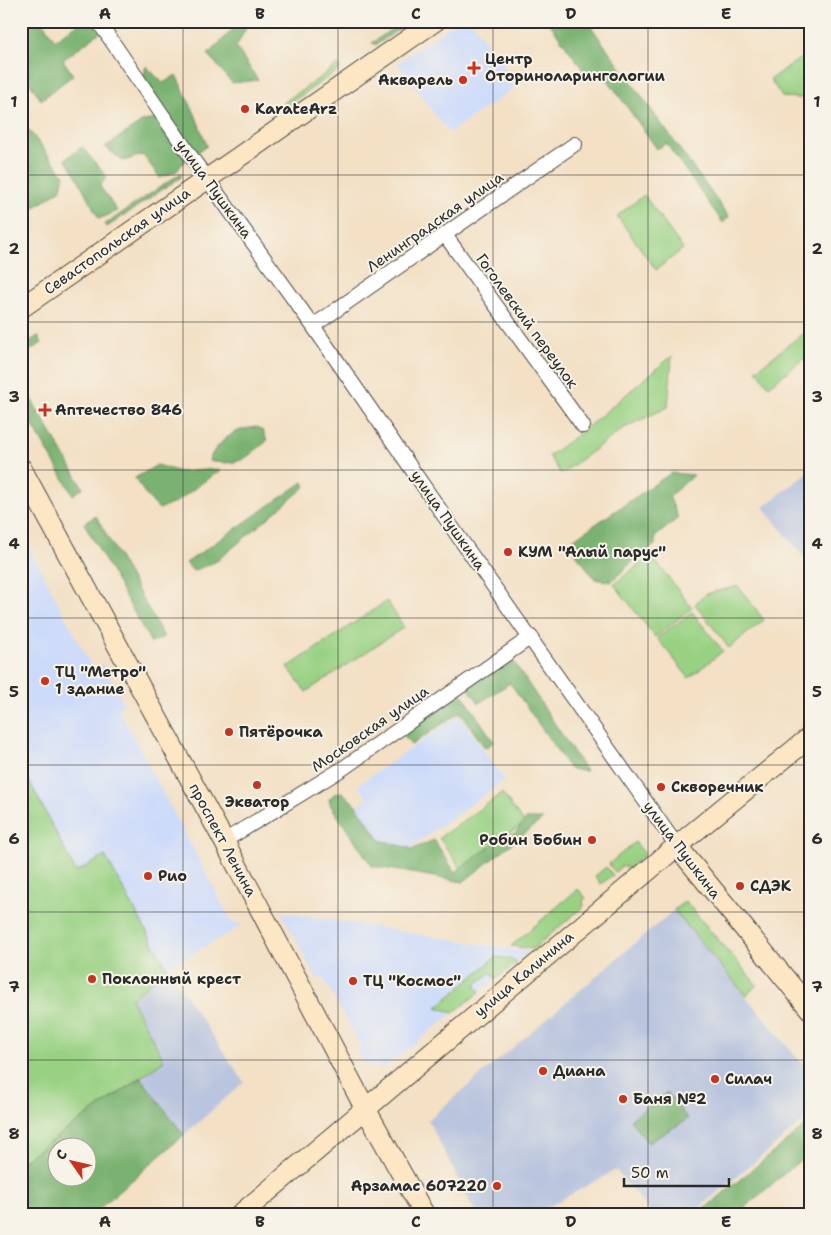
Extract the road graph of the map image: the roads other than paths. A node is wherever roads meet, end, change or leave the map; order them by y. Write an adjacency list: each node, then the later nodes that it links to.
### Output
1 (98, 21): 4 (street, улица Пушкина)
2 (435, 21): 4 (street, Севастопольская улица)
3 (575, 144): 5 (street, Ленинградская улица)
4 (206, 179): 6 (street, Севастопольская улица); 7 (street, улица Пушкина)
5 (445, 235): 7 (street, Ленинградская улица); 8 (street, Гоголевский переулок)
6 (21, 308)
7 (313, 326): 10 (street, улица Пушкина)
8 (583, 426)
9 (21, 468): 12 (street, проспект Ленина)
10 (531, 637): 12 (street, Московская улица); 13 (street, улица Пушкина)
11 (810, 737): 13 (street, улица Калинина)
12 (224, 841): 15 (street, проспект Ленина)
13 (677, 846): 14 (street, улица Пушкина); 15 (street, улица Калинина)
14 (810, 1009)
15 (365, 1108): 16 (street, улица Калинина); 17 (street, проспект Ленина)
16 (240, 1214)
17 (424, 1214)

